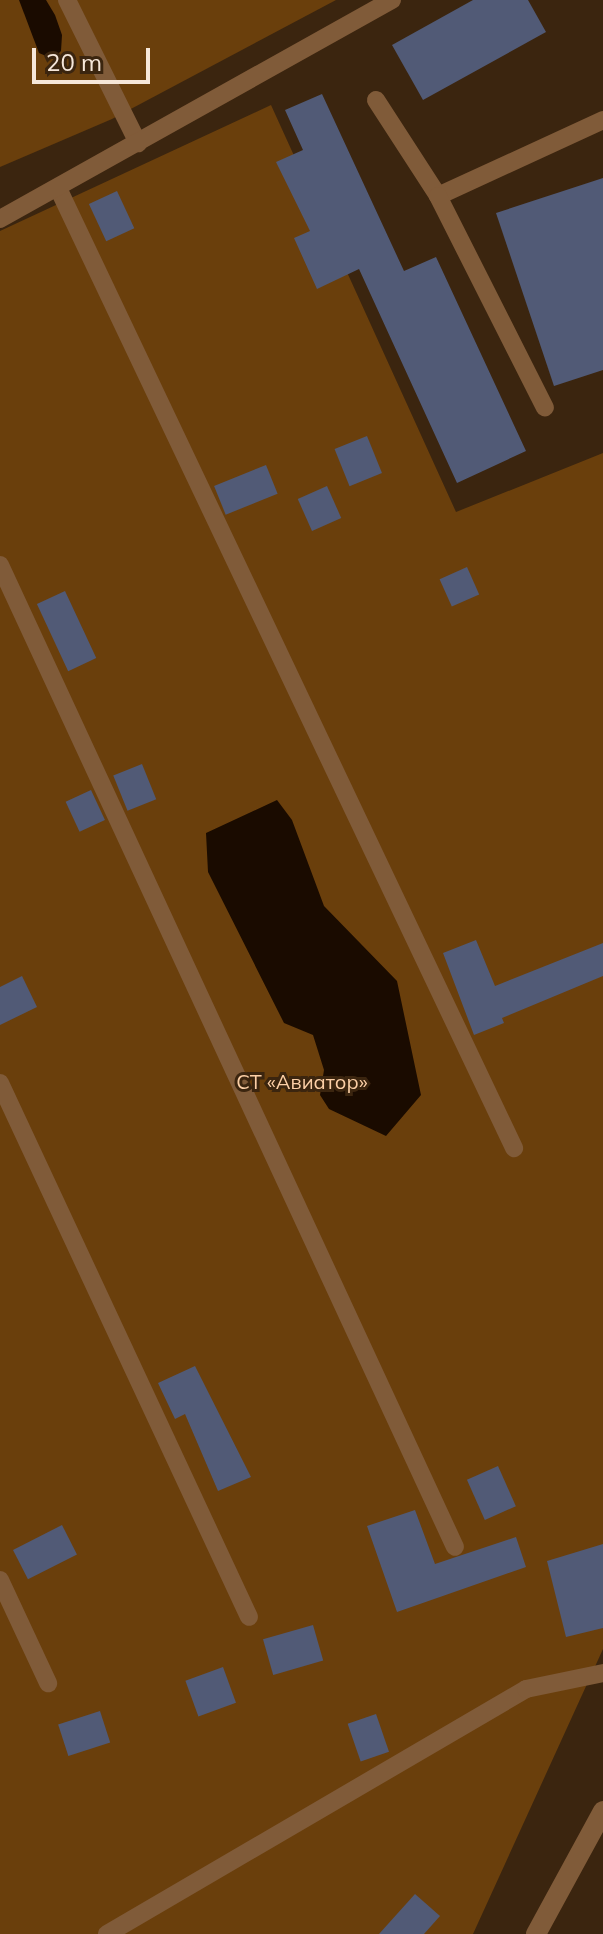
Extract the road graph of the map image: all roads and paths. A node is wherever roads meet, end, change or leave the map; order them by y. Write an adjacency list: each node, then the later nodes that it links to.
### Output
1 (67, 0): 5 (lane)
2 (392, 0): 5 (lane)
3 (376, 100): 7 (lane)
4 (603, 120): 7 (lane)
5 (138, 143): 6 (lane)
6 (58, 188): 8 (lane); 12 (lane)
7 (438, 196): 9 (lane)
8 (0, 219)
9 (545, 408)
10 (0, 565): 13 (lane)
11 (0, 1083): 15 (lane)
12 (514, 1148)
13 (455, 1547)
14 (0, 1580): 17 (lane)
15 (249, 1617)
16 (603, 1673): 19 (lane)
17 (48, 1683)
18 (603, 1811): 20 (street)
19 (107, 1934)
20 (536, 1934)

